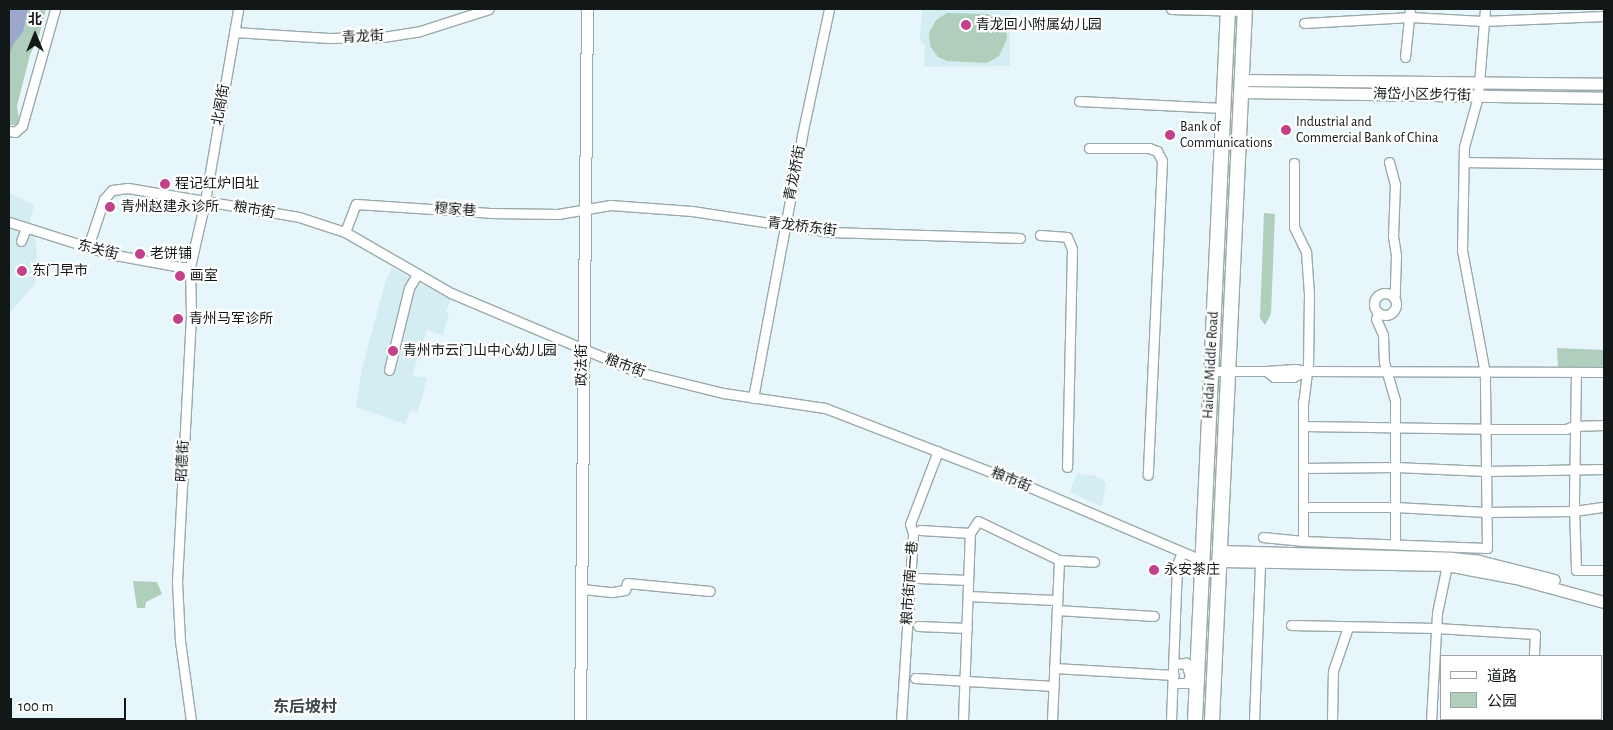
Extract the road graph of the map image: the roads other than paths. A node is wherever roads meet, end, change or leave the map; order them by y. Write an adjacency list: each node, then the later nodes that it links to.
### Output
1 (54, 9): 24 (street)
2 (238, 9): 15 (street, 北阁街)
3 (489, 9): 15 (street, 青龙街)
4 (587, 9): 31 (street, 政法街)
5 (829, 9): 33 (street, 青龙桥街)
6 (1171, 9): 8 (street)
7 (1486, 9): 13 (street)
8 (1228, 10): 9 (street); 23 (main road, Haidai Middle Road)
9 (1245, 10): 19 (main road, Haidai Middle Road)
10 (1585, 12): 12 (street); 13 (street)
11 (1410, 13): 13 (street); 14 (street); 16 (street)
12 (1604, 16)
13 (1483, 20): 17 (street)
14 (1304, 23)
15 (234, 32): 30 (street, 北阁街)
16 (1405, 57)
17 (1479, 82): 18 (street, 海岱小区步行街); 19 (street, 海岱小区步行街); 20 (street)
18 (1604, 84)
19 (1241, 86): 20 (street, 海岱小区步行街); 47 (main road, Haidai Middle Road)
20 (1478, 96): 21 (street, 海岱小区步行街); 27 (street)
21 (1604, 98)
22 (1079, 101): 23 (street)
23 (1223, 108): 46 (main road, Haidai Middle Road)
24 (9, 131)
25 (1089, 148): 66 (street)
26 (1389, 162): 42 (street)
27 (1464, 162): 29 (street); 52 (street)
28 (1294, 163): 48 (street)
29 (1604, 164)
30 (205, 201): 35 (street, 粮市街); 39 (street, 粮市街); 40 (street, 昭德街)
31 (584, 209): 33 (street, 青龙桥东街); 35 (street, 穆家巷); 44 (street, 政法街)
32 (9, 222): 34 (street, 东关街)
33 (784, 226): 37 (street, 青龙桥东街); 53 (street, 青龙桥街)
34 (26, 228): 38 (street); 39 (street, 东关街)
35 (345, 232): 41 (street, 粮市街)
36 (1040, 235): 60 (street)
37 (1020, 238)
38 (21, 241)
39 (88, 247): 40 (street, 东关街)
40 (190, 267): 108 (street, 昭德街)
41 (417, 274): 44 (street, 粮市街); 45 (street)
42 (1392, 296): 43 (street); 43 (street)
43 (1378, 313): 49 (street)
44 (582, 350): 53 (street, 粮市街); 87 (street, 政法街)
45 (389, 370)
46 (1211, 371): 47 (street); 80 (main road, Haidai Middle Road)
47 (1229, 371): 48 (street); 78 (main road, Haidai Middle Road)
48 (1306, 371): 49 (street); 55 (street)
49 (1388, 372): 52 (street); 57 (street)
50 (1576, 372): 51 (street); 52 (street); 56 (street)
51 (1604, 372)
52 (1485, 373): 58 (street)
53 (753, 398): 59 (street, 粮市街)
54 (1604, 425): 56 (street)
55 (1303, 426): 57 (street); 61 (street)
56 (1574, 426): 58 (street); 63 (street)
57 (1396, 427): 58 (street); 62 (street)
58 (1486, 429): 65 (street)
59 (938, 451): 77 (street, 粮市街); 110 (street, 粮市街南一巷)
60 (1067, 467)
61 (1303, 468): 62 (street); 67 (street)
62 (1395, 468): 65 (street); 68 (street)
63 (1574, 469): 64 (street); 65 (street); 70 (street)
64 (1604, 469)
65 (1486, 471): 71 (street)
66 (1148, 475)
67 (1303, 507): 68 (street); 75 (street)
68 (1395, 507): 71 (street); 76 (street)
69 (1604, 507): 70 (street)
70 (1574, 511): 71 (street); 84 (street)
71 (1486, 512): 76 (street)
72 (920, 530): 73 (street)
73 (970, 533): 79 (street); 86 (street)
74 (1263, 537): 75 (street)
75 (1303, 541): 76 (street)
76 (1395, 544)
77 (1182, 552): 80 (street, 粮市街); 101 (street)
78 (1221, 556): 82 (street); 89 (street); 115 (main road, Haidai Middle Road)
79 (1059, 560): 81 (street); 93 (street)
80 (1202, 560): 103 (main road, Haidai Middle Road)
81 (1094, 562)
82 (1260, 562): 83 (street); 116 (street)
83 (1447, 565): 92 (street); 99 (street)
84 (1604, 570)
85 (918, 578): 86 (street)
86 (968, 580): 90 (street)
87 (582, 590): 88 (street); 109 (street, 政法街)
88 (710, 591)
89 (1604, 594)
90 (968, 596): 91 (street); 98 (street)
91 (1054, 600)
92 (1604, 602)
93 (1057, 610): 94 (street); 102 (street)
94 (1154, 616)
95 (1291, 625): 97 (street)
96 (918, 626): 98 (street)
97 (1348, 627): 99 (street); 117 (street)
98 (967, 628): 106 (street)
99 (1436, 628): 100 (street); 118 (street)
100 (1534, 655)
101 (1174, 664): 103 (street); 105 (street)
102 (1054, 668): 105 (street); 107 (street)
103 (1193, 677): 105 (street); 114 (main road, Haidai Middle Road)
104 (915, 678): 106 (street)
105 (1173, 679): 113 (street)
106 (964, 681): 107 (street); 111 (street)
107 (1054, 686): 112 (street)
108 (192, 721)
109 (580, 721)
110 (901, 721)
111 (963, 721)
112 (1052, 721)
113 (1171, 721)
114 (1195, 721)
115 (1212, 721)
116 (1254, 721)
117 (1332, 721)
118 (1431, 721)

